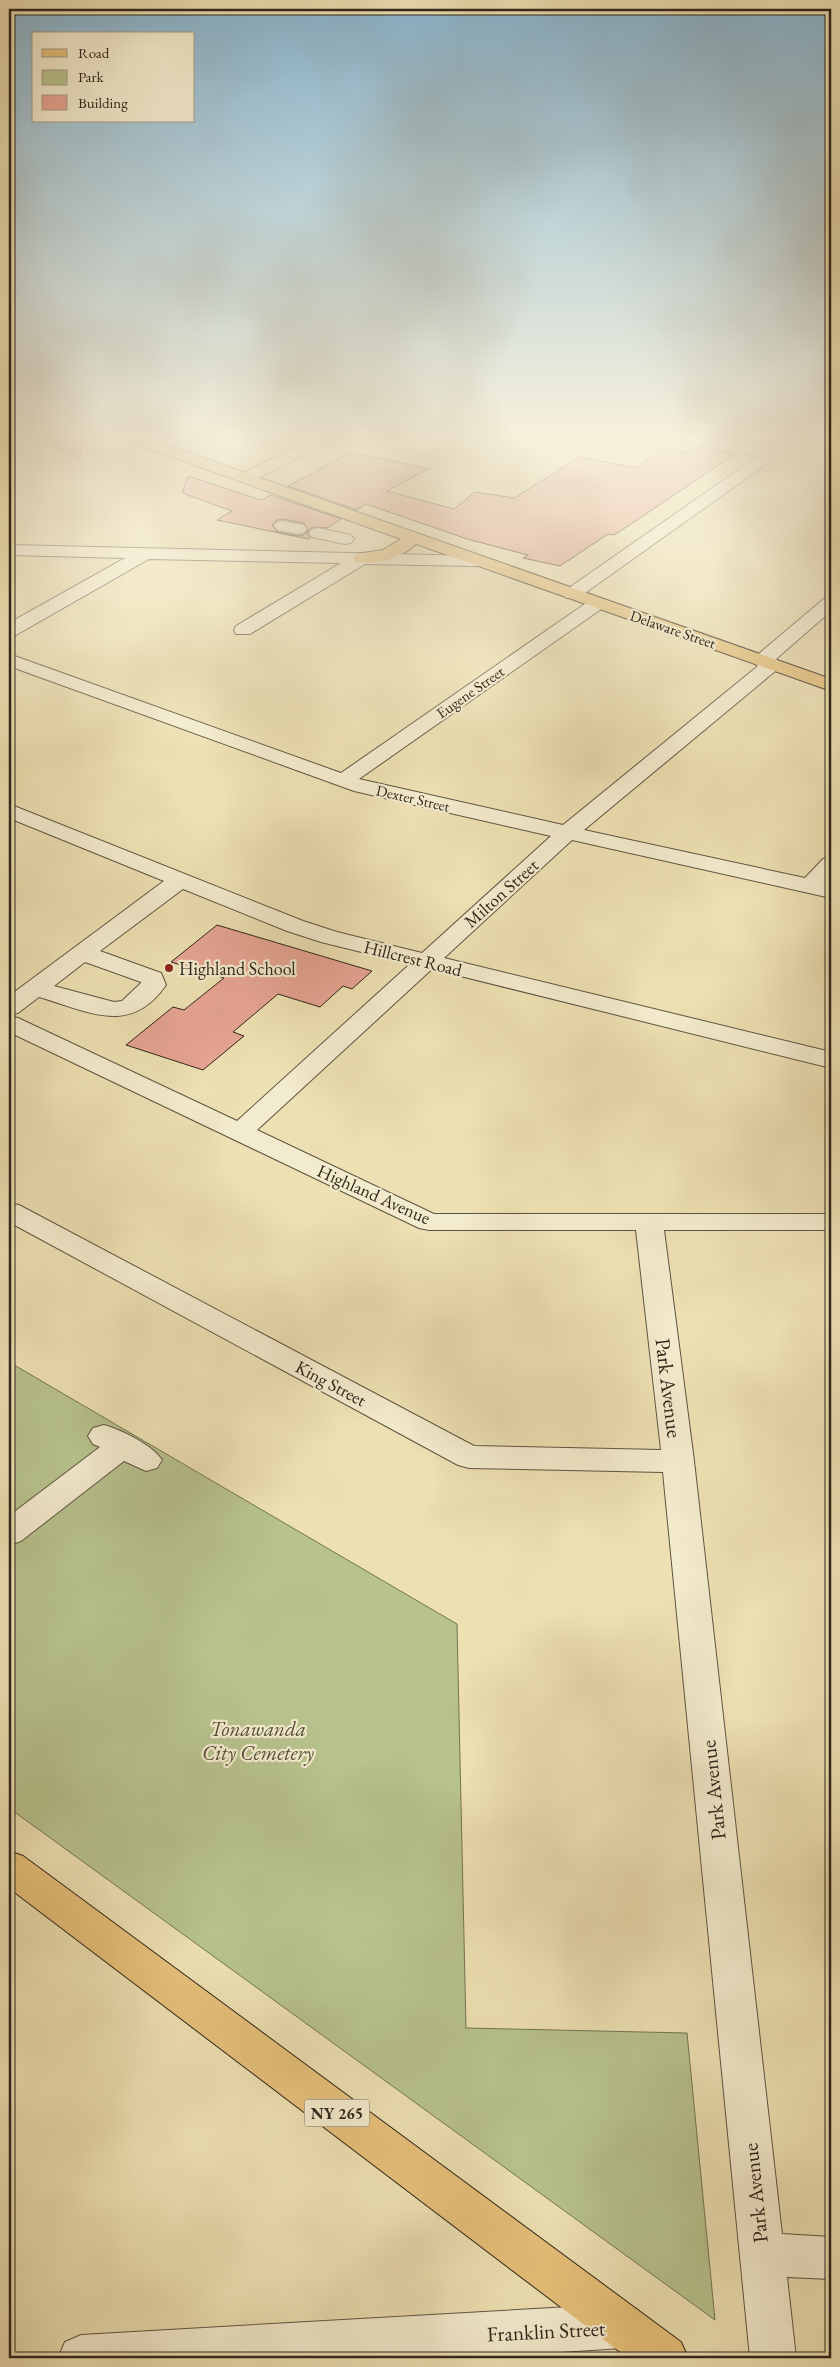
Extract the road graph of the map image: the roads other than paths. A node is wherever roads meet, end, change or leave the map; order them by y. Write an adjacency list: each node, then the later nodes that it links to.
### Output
1 (407, 543): 6 (main road)
2 (427, 543): 7 (main road, Delaware Street)
3 (644, 543): 8 (street)
4 (9, 550): 5 (street)
5 (146, 553): 6 (street); 12 (street)
6 (362, 558): 7 (street); 11 (street)
7 (476, 561): 8 (main road, Delaware Street)
8 (572, 594): 10 (main road, Delaware Street)
9 (831, 602): 14 (street, Milton Street)
10 (598, 603): 14 (main road, Delaware Street); 16 (street, Eugene Street)
11 (243, 630)
12 (9, 631)
13 (9, 660): 16 (street, Dexter Street)
14 (767, 662): 15 (main road, Delaware Street); 18 (street, Milton Street)
15 (831, 685)
16 (343, 781): 18 (street, Dexter Street)
17 (9, 810): 20 (street, Hillcrest Road)
18 (568, 832): 21 (street, Dexter Street); 23 (street, Milton Street)
19 (831, 864): 21 (street)
20 (180, 880): 22 (street); 23 (street, Hillcrest Road)
21 (820, 888)
22 (82, 953): 24 (street); 24 (street)
23 (425, 961): 27 (street, Hillcrest Road); 28 (street, Milton Street)
24 (35, 988): 25 (street)
25 (9, 1008)
26 (9, 1023): 28 (street, Highland Avenue)
27 (831, 1060)
28 (239, 1132): 31 (street, Highland Avenue)
29 (9, 1211): 33 (street, King Street)
30 (831, 1222): 31 (street, Highland Avenue)
31 (648, 1223): 33 (street, Park Avenue)
32 (124, 1447): 34 (street)
33 (678, 1461): 36 (street, Park Avenue)
34 (9, 1533)
35 (9, 1867): 38 (main road, NY 265)
36 (762, 2254): 37 (street); 43 (street, Park Avenue)
37 (831, 2258)
38 (622, 2326): 39 (street, Franklin Street); 42 (main road, NY 265)
39 (507, 2346): 40 (street, Franklin Street)
40 (210, 2354): 41 (street, Franklin Street)
41 (80, 2358)
42 (665, 2358)
43 (773, 2358)

